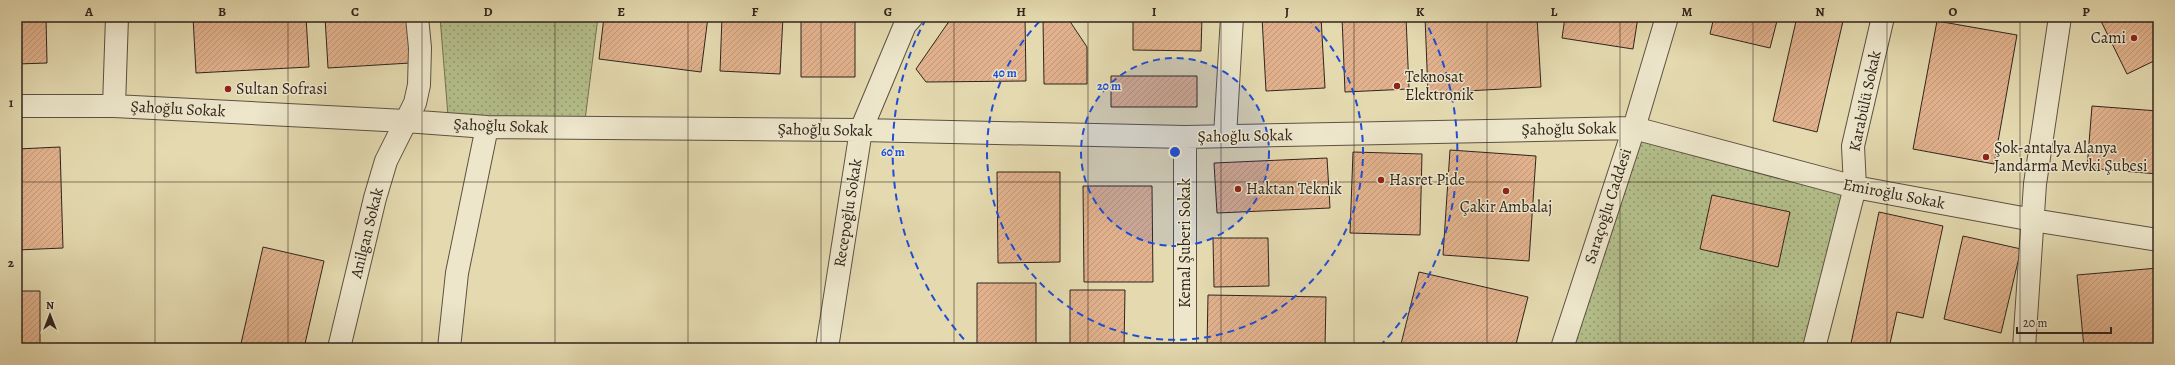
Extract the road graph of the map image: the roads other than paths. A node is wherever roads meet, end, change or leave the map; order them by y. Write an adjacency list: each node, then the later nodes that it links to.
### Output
1 (117, 17): 9 (street)
2 (417, 17): 10 (street, Anilgan Sokak)
3 (1232, 17): 14 (street)
4 (1667, 17): 12 (street, Saraçoğlu Caddesi)
5 (1883, 17): 16 (street, Karabülü Sokak)
6 (2060, 17): 17 (street)
7 (907, 20): 13 (street, Recepoğlu Sokak)
8 (17, 106): 9 (street, Şahoğlu Sokak)
9 (114, 106): 10 (street, Şahoğlu Sokak)
10 (405, 121): 11 (street, Şahoğlu Sokak); 19 (street, Anilgan Sokak)
11 (487, 127): 13 (street, Şahoğlu Sokak); 20 (street)
12 (1634, 128): 14 (street, Şahoğlu Sokak); 16 (street, Emiroğlu Sokak); 23 (street, Saraçoğlu Caddesi)
13 (861, 130): 15 (street, Şahoğlu Sokak); 21 (street, Recepoğlu Sokak)
14 (1225, 136): 15 (street, Şahoğlu Sokak)
15 (1185, 137): 22 (street, Kemal Şuberi Sokak)
16 (1855, 187): 17 (street, Emiroğlu Sokak); 24 (street, Karabülü Sokak)
17 (2033, 220): 18 (street, Emiroğlu Sokak); 25 (street)
18 (2158, 240)
19 (339, 348)
20 (450, 348)
21 (827, 348)
22 (1185, 348)
23 (1562, 348)
24 (1814, 348)
25 (2024, 348)

